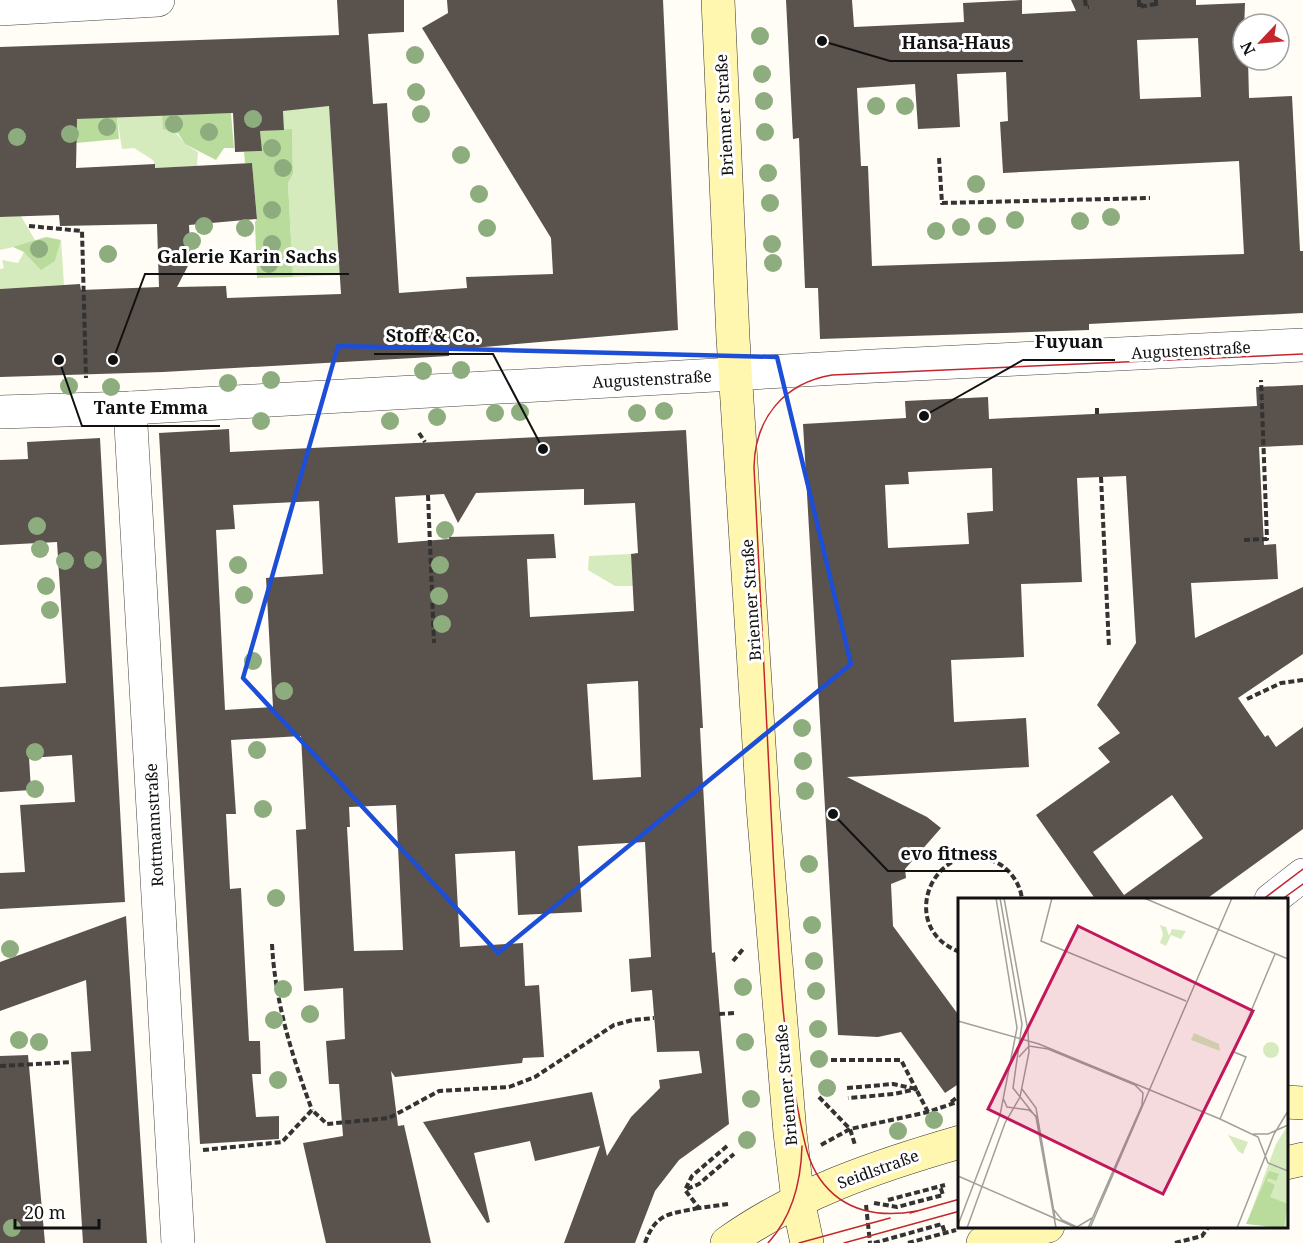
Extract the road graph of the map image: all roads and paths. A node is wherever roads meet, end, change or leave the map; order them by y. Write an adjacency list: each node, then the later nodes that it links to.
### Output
1 (158, 0): 7 (street)
2 (718, 0): 12 (main road, Brienner Straße)
3 (1085, 0): 6 (path)
4 (1138, 2): 5 (path, bridge)
5 (1156, 3)
6 (1089, 7)
7 (0, 9)
8 (939, 158): 9 (path)
9 (1150, 198)
10 (29, 226): 16 (path)
11 (1303, 345): 12 (street, Augustenstraße)
12 (737, 374): 15 (street, Augustenstraße); 54 (main road, Brienner Straße)
13 (1260, 380): 23 (path)
14 (1097, 407): 18 (path)
15 (130, 408): 16 (street, Augustenstraße); 66 (street, Rottmannstraße)
16 (87, 409): 17 (street, Augustenstraße)
17 (0, 412)
18 (1097, 414)
19 (419, 433): 20 (path)
20 (425, 442)
21 (1101, 477): 25 (path)
22 (428, 495): 24 (path)
23 (1245, 540)
24 (434, 643)
25 (1109, 647)
26 (1303, 680): 27 (path)
27 (1246, 699)
28 (1303, 876): 30 (street)
29 (1021, 898): 32 (path)
30 (1274, 898)
31 (272, 944): 47 (path)
32 (958, 951)
33 (735, 1013): 34 (path)
34 (719, 1014)
35 (654, 1018): 47 (path)
36 (831, 1060): 40 (path)
37 (72, 1062): 38 (path)
38 (0, 1066)
39 (847, 1088): 40 (path)
40 (916, 1089): 42 (path); 48 (path)
41 (958, 1096): 46 (path)
42 (848, 1098)
43 (958, 1102): 46 (path)
44 (1288, 1102): 45 (main road)
45 (1303, 1103)
46 (946, 1105): 48 (path)
47 (312, 1110): 51 (path)
48 (928, 1112): 54 (path)
49 (958, 1143): 57 (main road, Seidlstraße)
50 (728, 1146): 56 (path)
51 (201, 1150)
52 (734, 1154): 56 (path)
53 (1303, 1159): 55 (main road)
54 (793, 1162): 57 (main road, Brienner Straße)
55 (1288, 1163)
56 (685, 1190): 61 (path)
57 (798, 1200): 68 (main road, Seidlstraße); 69 (main road, Brienner Straße)
58 (888, 1200): 59 (path)
59 (866, 1202)
60 (734, 1203): 61 (path)
61 (699, 1208): 67 (path)
62 (1038, 1228): 65 (main road)
63 (1208, 1228): 72 (path)
64 (945, 1233): 65 (path); 70 (path); 71 (path)
65 (974, 1235)
66 (178, 1243)
67 (645, 1243)
68 (727, 1243)
69 (807, 1243)
70 (874, 1243)
71 (908, 1243)
72 (1175, 1243)

